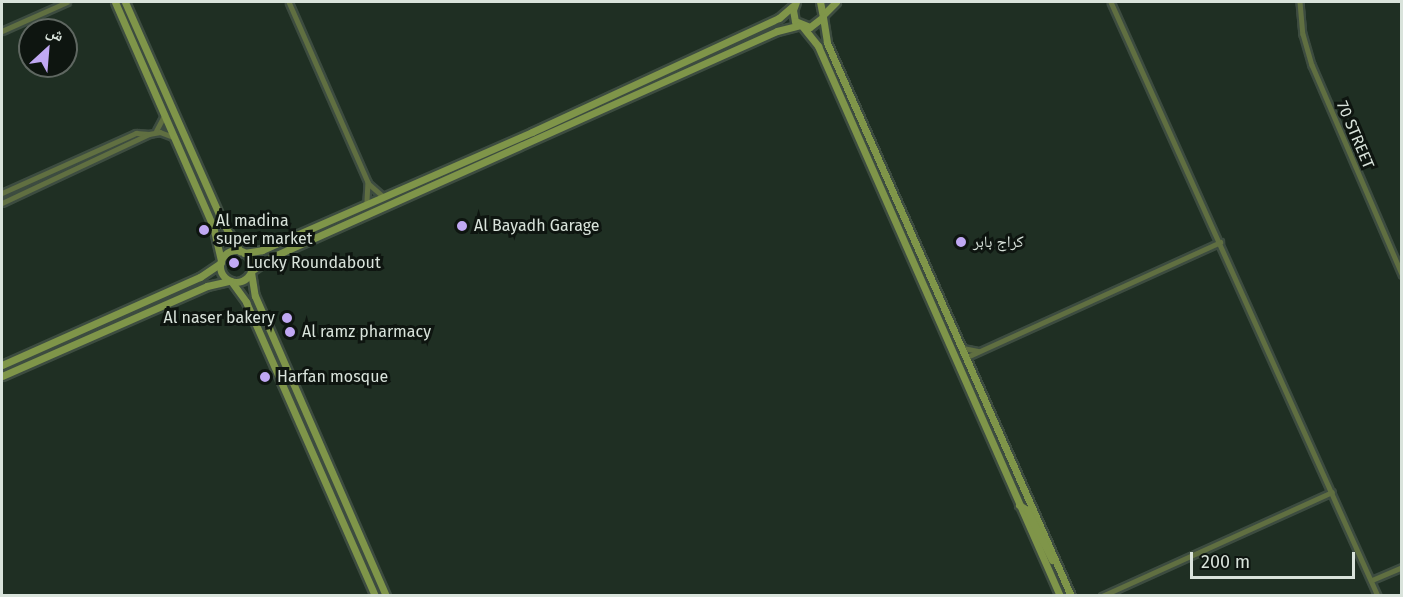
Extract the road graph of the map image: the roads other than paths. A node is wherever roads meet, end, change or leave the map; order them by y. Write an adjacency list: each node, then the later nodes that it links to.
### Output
1 (67, 2): 12 (street)
2 (115, 2): 13 (main road)
3 (125, 2): 27 (main road)
4 (289, 2): 21 (street)
5 (820, 2): 10 (main road)
6 (836, 2): 10 (main road)
7 (1111, 2): 26 (street)
8 (1300, 2): 30 (street, 70 STREET)
9 (794, 3): 11 (main road); 15 (main road)
10 (824, 16): 11 (main road); 33 (main road)
11 (801, 26): 18 (main road); 32 (main road)
12 (2, 31)
13 (164, 112): 14 (street); 17 (main road)
14 (156, 131): 16 (street); 17 (street)
15 (531, 132): 18 (main road); 19 (main road)
16 (149, 134): 22 (street); 24 (street)
17 (175, 138): 28 (main road)
18 (519, 148): 20 (main road)
19 (490, 149): 20 (main road); 23 (main road)
20 (475, 167): 29 (main road)
21 (368, 182): 23 (street); 25 (street)
22 (2, 193)
23 (384, 197): 25 (main road)
24 (2, 203)
25 (366, 205): 27 (main road)
26 (1220, 242): 34 (street); 38 (street)
27 (242, 252): 28 (main road); 29 (main road)
28 (221, 262): 31 (main road); 36 (main road)
29 (251, 272): 31 (main road); 44 (main road)
30 (1401, 274)
31 (230, 281): 37 (main road); 43 (main road)
32 (944, 330): 35 (main road); 39 (main road)
33 (963, 348): 34 (street); 35 (main road)
34 (979, 351): 35 (street)
35 (967, 357): 40 (main road)
36 (2, 365)
37 (2, 376)
38 (1332, 492): 42 (street); 47 (street)
39 (1019, 505): 40 (main road); 45 (main road)
40 (1058, 566): 46 (main road)
41 (1401, 567): 42 (street)
42 (1372, 580): 48 (street)
43 (375, 596)
44 (386, 596)
45 (1060, 596)
46 (1071, 596)
47 (1101, 596)
48 (1378, 596)

